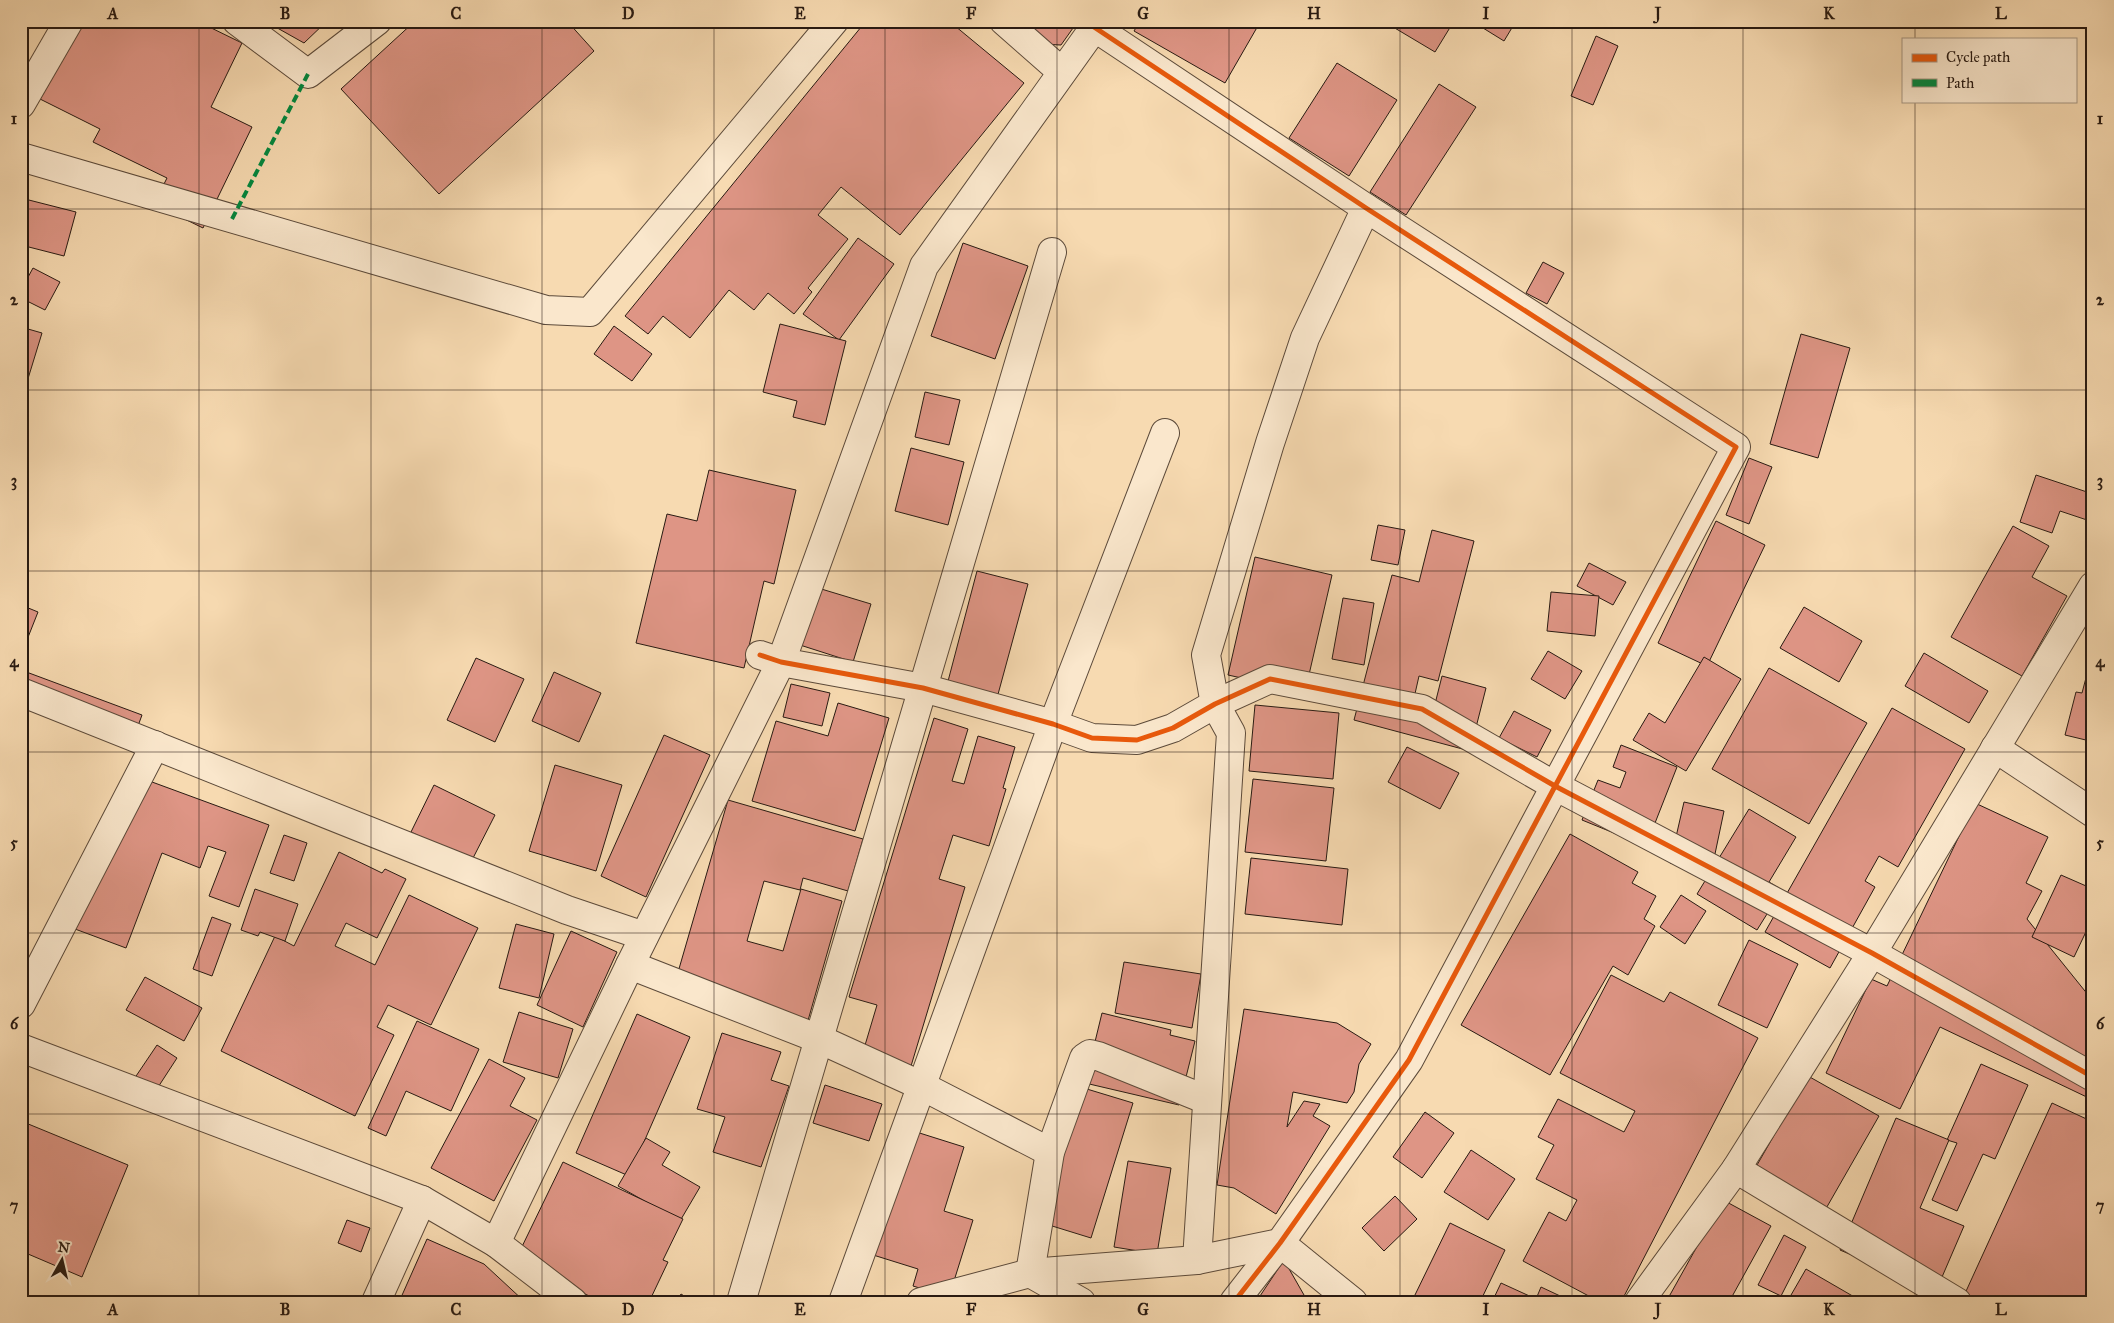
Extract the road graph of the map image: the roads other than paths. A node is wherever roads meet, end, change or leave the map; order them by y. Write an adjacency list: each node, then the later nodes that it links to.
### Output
1 (69, 21): 8 (street)
2 (237, 21): 3 (street)
3 (377, 21)
4 (834, 21): 9 (street)
5 (1004, 21): 7 (street)
6 (1097, 24): 7 (street); 10 (street)
7 (1062, 72): 14 (street)
8 (21, 104)
9 (21, 158)
10 (1366, 208): 17 (street); 21 (street)
11 (1052, 252): 15 (street)
12 (1165, 433): 18 (street)
13 (2093, 586): 20 (street)
14 (771, 658): 15 (street); 23 (street)
15 (923, 688): 18 (street); 27 (street)
16 (21, 692): 19 (street)
17 (1216, 704): 18 (street); 21 (street); 31 (street)
18 (1053, 724): 30 (street)
19 (155, 745): 23 (street); 26 (street)
20 (1995, 748): 22 (street); 24 (street)
21 (1555, 786): 24 (street); 36 (street)
22 (2093, 813)
23 (644, 936): 25 (street)
24 (1872, 953): 29 (street); 33 (street)
25 (630, 965): 27 (street); 35 (street)
26 (21, 1004)
27 (819, 1039): 30 (street); 42 (street)
28 (21, 1048): 34 (street)
29 (2093, 1077)
30 (922, 1086): 32 (street); 43 (street)
31 (1207, 1100): 32 (street); 37 (street)
32 (1050, 1152): 38 (street)
33 (1736, 1169): 39 (street); 48 (street)
34 (422, 1200): 35 (street); 40 (street)
35 (496, 1243): 41 (street)
36 (1280, 1243): 37 (street); 46 (street); 47 (street)
37 (1197, 1260): 38 (street)
38 (1030, 1273): 44 (street); 45 (street)
39 (1954, 1301)
40 (376, 1302)
41 (573, 1302)
42 (741, 1302)
43 (843, 1302)
44 (921, 1302)
45 (1081, 1302)
46 (1234, 1302)
47 (1353, 1302)
48 (1639, 1302)

